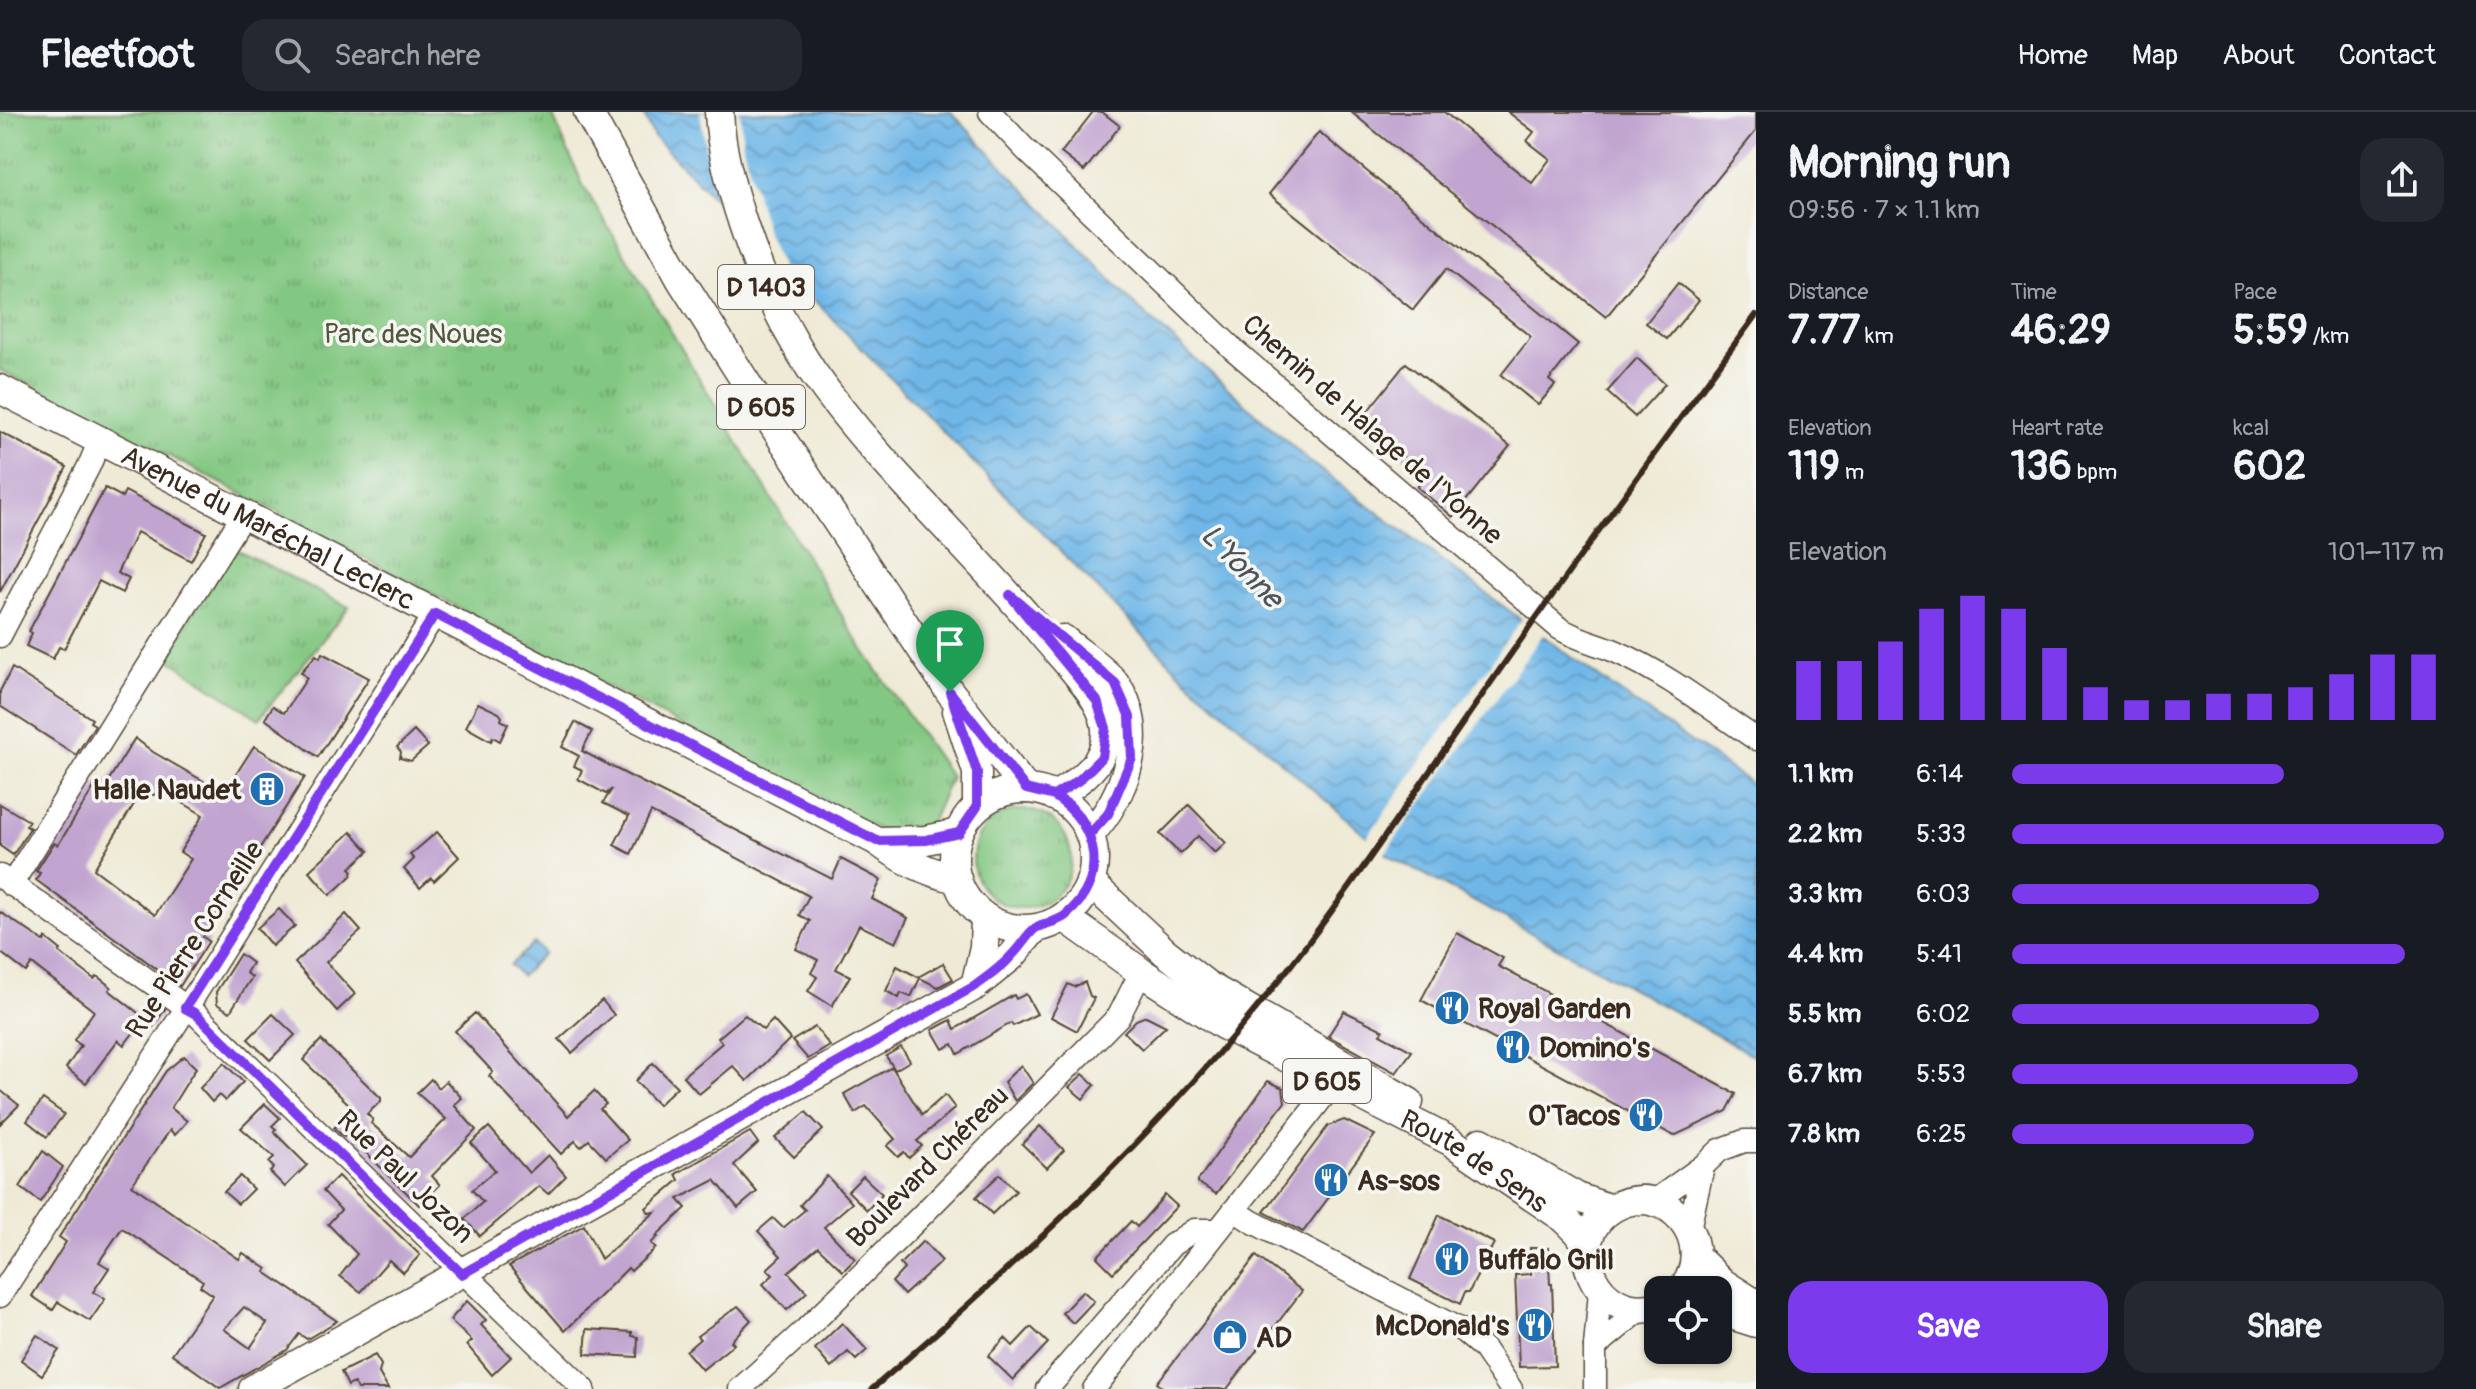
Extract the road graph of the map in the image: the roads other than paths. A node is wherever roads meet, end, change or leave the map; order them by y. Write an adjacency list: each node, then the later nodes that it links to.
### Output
1 (588, 112): 10 (main road, D 605)
2 (719, 112): 7 (main road, D 1403)
3 (990, 112): 11 (street, Chemin de Halage de l'Yonne)
4 (0, 389): 5 (main road, Avenue du Maréchal Leclerc)
5 (100, 440): 6 (main road, Avenue du Maréchal Leclerc); 9 (street)
6 (243, 515): 8 (main road, Avenue du Maréchal Leclerc); 19 (street)
7 (1010, 595): 13 (main road, D 1403); 16 (main road, D 1403)
8 (435, 614): 17 (main road, Avenue du Maréchal Leclerc); 26 (street, Rue Pierre Corneille)
9 (0, 636)
10 (950, 692): 12 (main road, D 605); 14 (main road, D 605)
11 (1756, 739)
12 (1026, 789): 13 (main road); 14 (main road)
13 (1054, 796): 16 (main road)
14 (977, 807): 15 (main road)
15 (959, 833): 17 (main road); 18 (main road)
16 (1090, 834): 20 (main road)
17 (877, 841): 18 (main road, Avenue du Maréchal Leclerc)
18 (957, 879): 22 (main road)
19 (5, 881): 26 (street, Rue Paul Jozon)
20 (1090, 882): 21 (main road); 31 (main road, Route de Sens / D 605)
21 (1064, 917): 23 (main road); 24 (main road, Route de Sens / D 605)
22 (985, 918): 23 (main road); 25 (main road)
23 (1034, 929): 25 (main road)
24 (1141, 972): 27 (main road, Route de Sens / D 605); 48 (street, Boulevard Chéreau)
25 (975, 986): 36 (main road)
26 (185, 1008): 36 (street, Rue Paul Jozon); 39 (street, Rue Pierre Corneille)
27 (1333, 1084): 32 (street); 35 (main road, Route de Sens / D 605)
28 (1756, 1141): 29 (street)
29 (1703, 1166): 30 (street); 34 (street)
30 (1653, 1202): 31 (main road); 34 (main road)
31 (1611, 1209): 35 (main road)
32 (1234, 1210): 33 (street); 51 (street)
33 (1217, 1230): 49 (street); 50 (street)
34 (1692, 1243): 37 (main road); 40 (main road)
35 (1587, 1245): 38 (main road)
36 (462, 1274): 46 (main road); 47 (street, Rue Paul Jozon)
37 (1690, 1276)
38 (1600, 1291): 41 (main road); 45 (street)
39 (0, 1296)
40 (1756, 1304)
41 (1644, 1308)
42 (1644, 1312): 45 (street)
43 (1732, 1315): 44 (main road)
44 (1756, 1323)
45 (1595, 1347): 52 (street)
46 (253, 1389)
47 (584, 1389)
48 (740, 1389)
49 (1047, 1389)
50 (1094, 1389)
51 (1511, 1389)
52 (1595, 1389)

